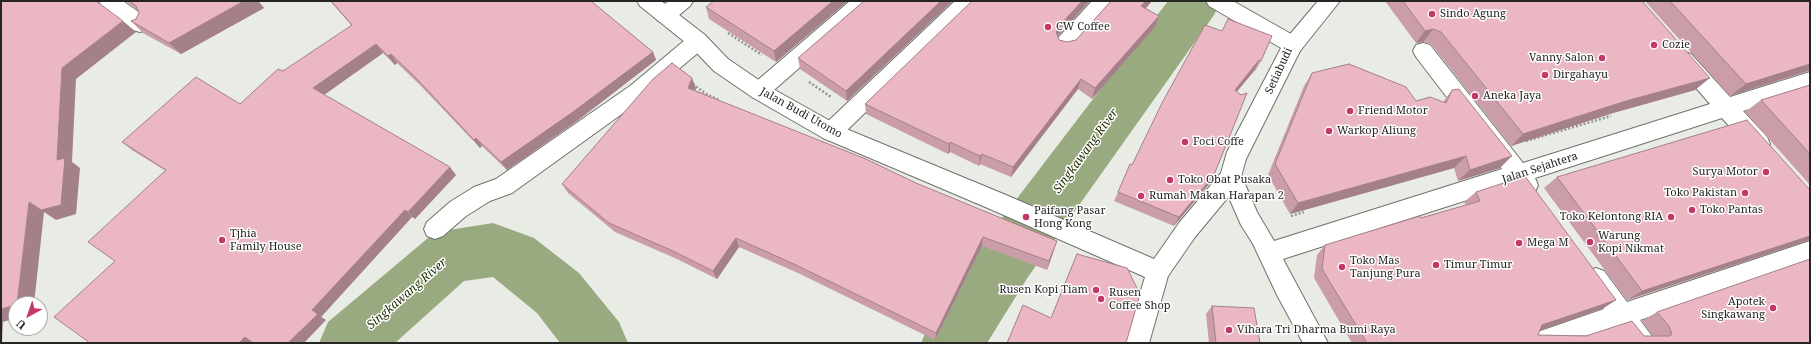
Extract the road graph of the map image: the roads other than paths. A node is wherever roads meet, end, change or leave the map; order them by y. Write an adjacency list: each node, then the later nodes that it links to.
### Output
1 (109, 1): 10 (street)
2 (647, 1): 9 (street, Jalan Budi Utomo)
3 (683, 1): 9 (street)
4 (863, 1): 17 (street)
5 (968, 1): 19 (street)
6 (1104, 1): 12 (street)
7 (1216, 1): 13 (street, Setiabudi)
8 (1330, 1): 13 (street)
9 (665, 15): 11 (street, Jalan Budi Utomo)
10 (140, 24)
11 (698, 41): 17 (street, Jalan Budi Utomo); 24 (street)
12 (1065, 44)
13 (1293, 45): 22 (street, Setiabudi)
14 (1674, 48): 18 (street)
15 (1423, 51): 21 (street)
16 (1810, 81): 18 (street, Jalan Sejahtera)
17 (759, 91): 19 (street, Jalan Budi Utomo)
18 (1726, 107): 20 (street); 21 (street, Jalan Sejahtera)
19 (831, 132): 28 (street, Jalan Budi Utomo)
20 (1774, 161)
21 (1519, 174): 23 (street); 26 (street, Jalan Sejahtera)
22 (1231, 177): 26 (street); 28 (street, Setiabudi)
23 (1541, 204)
24 (435, 229)
25 (1810, 251): 29 (street)
26 (1269, 252): 31 (street)
27 (1584, 262): 29 (street)
28 (1158, 272): 30 (street, Setiabudi)
29 (1622, 314): 32 (street); 33 (street)
30 (1137, 343)
31 (1316, 343)
32 (1538, 343)
33 (1642, 343)

